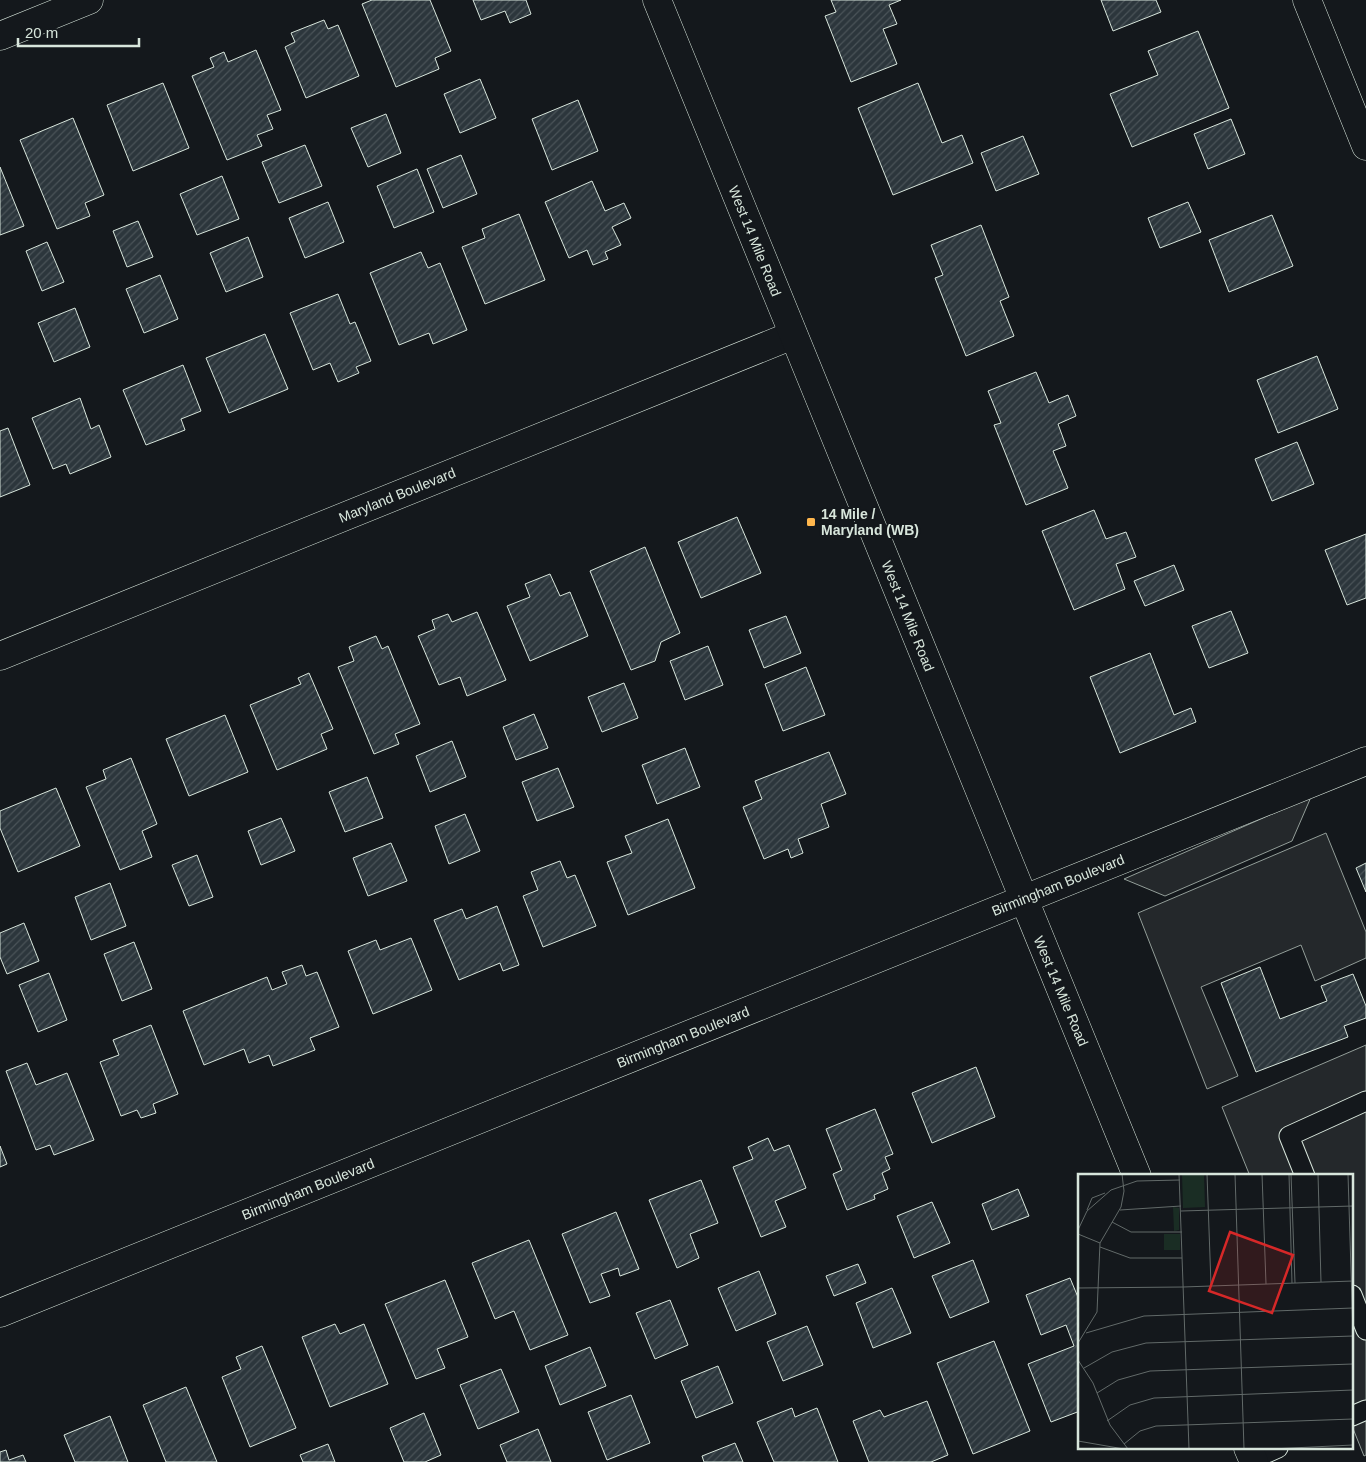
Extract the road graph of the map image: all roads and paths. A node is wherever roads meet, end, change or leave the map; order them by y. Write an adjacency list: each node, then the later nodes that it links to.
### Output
1 (89, 0): 4 (street)
2 (657, 0): 6 (street, West 14 Mile Road)
3 (1307, 0): 5 (street)
4 (0, 36)
5 (1366, 146)
6 (793, 335): 7 (street, Maryland Boulevard); 9 (street, West 14 Mile Road)
7 (0, 656)
8 (1366, 761): 9 (street, Birmingham Boulevard)
9 (1023, 899): 11 (street, West 14 Mile Road); 14 (street, Birmingham Boulevard)
10 (1366, 1101): 12 (lane)
11 (1136, 1174)
12 (1303, 1174)
13 (1354, 1300): 15 (lane)
14 (0, 1314)
15 (1366, 1330)
16 (1366, 1410): 17 (lane)
17 (1354, 1415)
18 (1272, 1450): 19 (lane)
19 (1250, 1458)

